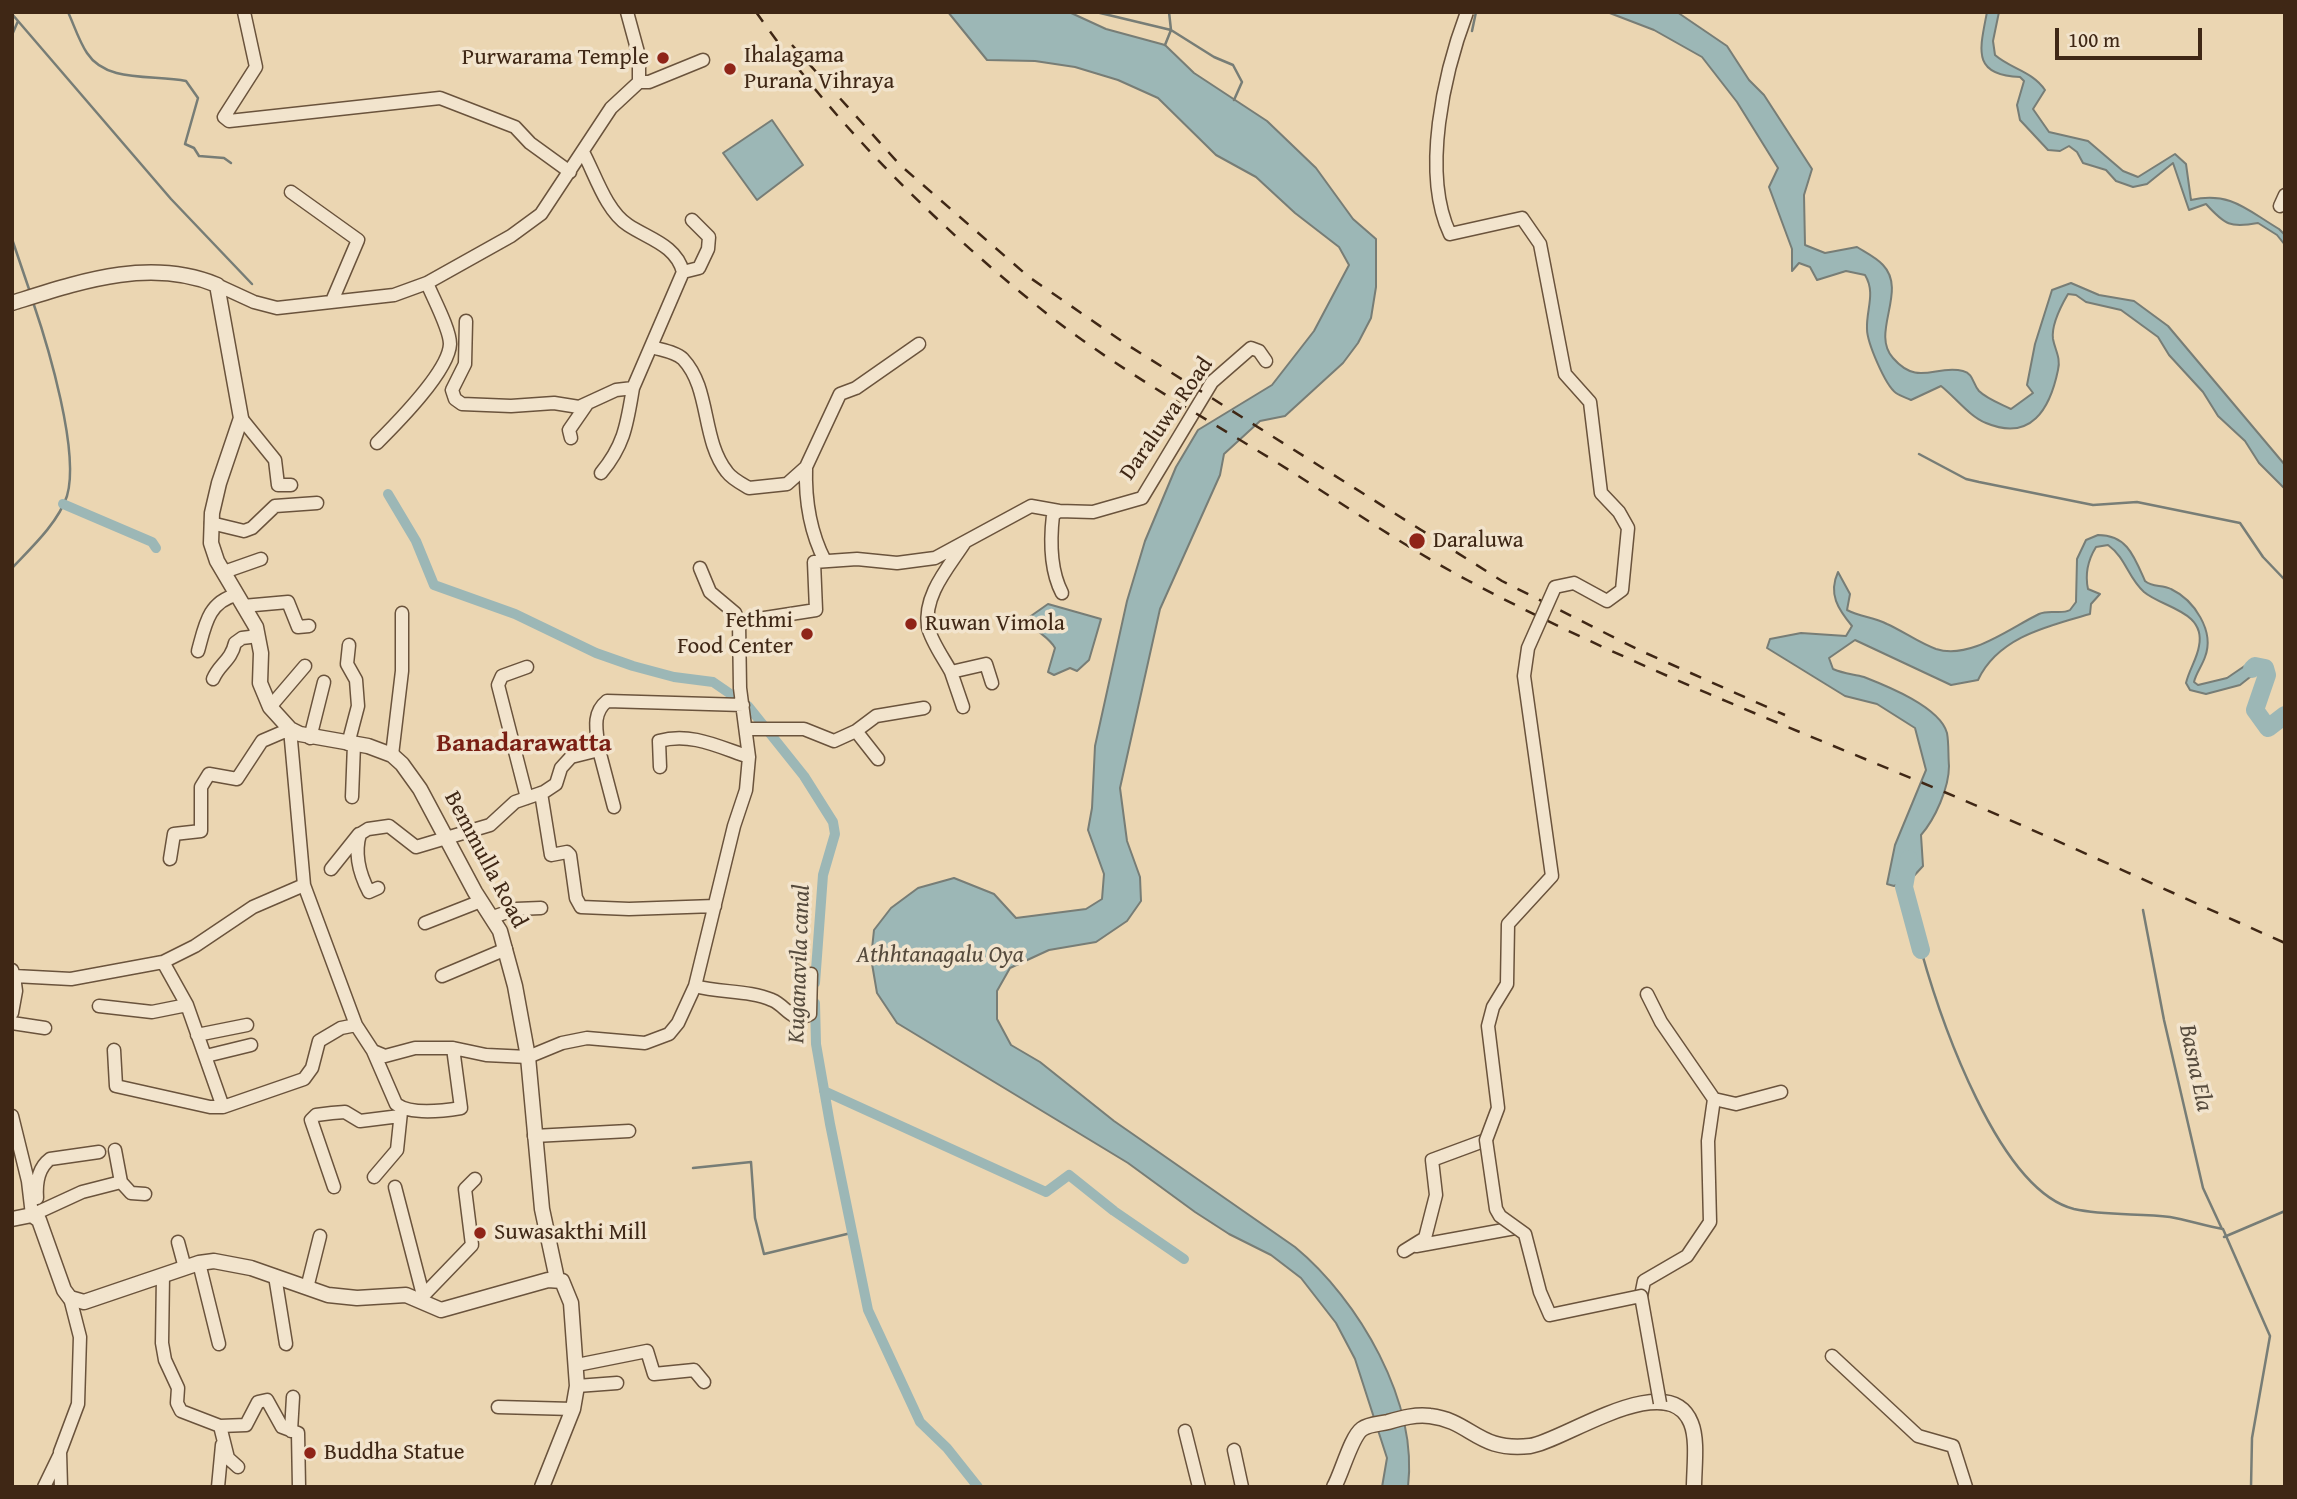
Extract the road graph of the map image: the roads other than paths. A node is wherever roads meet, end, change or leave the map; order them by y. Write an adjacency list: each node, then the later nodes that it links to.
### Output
1 (244, 12): 7 (street)
2 (627, 12): 5 (street)
3 (1467, 12): 106 (street, bridge)
4 (703, 60): 5 (street)
5 (639, 82): 6 (street)
6 (583, 152): 7 (street); 10 (street)
7 (570, 172): 11 (street)
8 (291, 192): 13 (street)
9 (692, 220): 10 (street)
10 (683, 272): 17 (street)
11 (427, 283): 13 (street); 23 (street)
12 (217, 285): 13 (street); 14 (street); 21 (street)
13 (332, 301)
14 (12, 303)
15 (466, 321): 20 (street)
16 (919, 344): 24 (street)
17 (652, 347): 19 (street); 24 (street)
18 (1266, 361): 28 (street, Daraluwa Road)
19 (633, 388): 20 (street); 25 (street)
20 (587, 404): 22 (street)
21 (241, 418): 26 (street); 29 (street)
22 (571, 439)
23 (377, 443)
24 (806, 467): 32 (street)
25 (601, 472)
26 (291, 485)
27 (317, 503): 29 (street)
28 (1059, 511): 30 (street, Daraluwa Road); 35 (street)
29 (211, 523): 34 (street)
30 (968, 539): 32 (street, Daraluwa Road); 45 (street)
31 (261, 559): 34 (street)
32 (825, 561): 38 (street)
33 (700, 568): 38 (street)
34 (224, 572): 36 (street)
35 (1062, 593)
36 (240, 601): 39 (street); 40 (street); 42 (street)
37 (402, 613): 59 (street)
38 (739, 622): 49 (street)
39 (309, 626)
40 (258, 636): 46 (street); 50 (street)
41 (349, 645): 57 (street)
42 (198, 651)
43 (305, 666): 50 (street)
44 (527, 667): 65 (street)
45 (951, 672): 48 (street); 51 (street)
46 (213, 679)
47 (324, 682): 56 (street)
48 (992, 683)
49 (743, 705): 54 (street); 58 (street)
50 (270, 707): 53 (street)
51 (963, 707)
52 (924, 708): 55 (street)
53 (290, 729): 56 (street); 69 (street); 71 (street)
54 (747, 729): 55 (street); 60 (street)
55 (856, 731): 61 (street)
56 (310, 738): 57 (street)
57 (351, 744): 59 (street); 64 (street)
58 (599, 750): 63 (street); 66 (street)
59 (392, 755): 68 (street, Bemmulla Road)
60 (749, 757): 62 (street); 74 (street)
61 (878, 760)
62 (660, 767)
63 (541, 793): 65 (street); 74 (street)
64 (352, 797)
65 (527, 798): 68 (street)
66 (614, 807)
67 (360, 834): 68 (street); 70 (street); 72 (street)
68 (448, 836): 73 (street, Bemmulla Road)
69 (170, 859)
70 (331, 869)
71 (304, 885): 79 (street); 88 (street)
72 (378, 888)
73 (481, 901): 76 (street, Bemmulla Road); 77 (street)
74 (715, 906): 83 (street)
75 (541, 908): 76 (street)
76 (494, 917): 78 (street, Bemmulla Road)
77 (425, 923)
78 (506, 949): 82 (street); 98 (street, Bemmulla Road)
79 (163, 962): 80 (street); 85 (street)
80 (13, 973): 87 (street)
81 (811, 974): 83 (street)
82 (442, 976)
83 (695, 986): 98 (street)
84 (1647, 994): 100 (street)
85 (187, 1005): 86 (street); 92 (street)
86 (99, 1006)
87 (12, 1013)
88 (354, 1020): 96 (street); 101 (street)
89 (12, 1023): 91 (street)
90 (247, 1025): 92 (street)
91 (45, 1028)
92 (197, 1035): 97 (street)
93 (251, 1045): 97 (street)
94 (453, 1048): 96 (street); 98 (street); 102 (street)
95 (114, 1051): 101 (street)
96 (373, 1051): 102 (street)
97 (206, 1056): 101 (street)
98 (528, 1057): 105 (street, Bemmulla Road)
99 (1781, 1092): 100 (street)
100 (1714, 1099): 126 (street)
101 (223, 1107)
102 (401, 1112): 110 (street); 113 (street)
103 (12, 1115): 109 (street)
104 (629, 1131): 105 (street)
105 (534, 1136): 124 (street, Bemmulla Road)
106 (1486, 1140): 118 (street, bridge); 118 (street)
107 (115, 1150): 112 (street)
108 (99, 1152): 116 (street)
109 (17, 1157): 116 (street)
110 (374, 1177)
111 (475, 1179): 128 (street)
112 (121, 1182): 115 (street); 116 (street)
113 (334, 1187)
114 (395, 1187): 128 (street)
115 (145, 1194)
116 (36, 1214): 117 (street); 127 (street)
117 (12, 1219)
118 (1515, 1228): 126 (street, bridge)
119 (320, 1236): 125 (street)
120 (178, 1242): 121 (street)
121 (192, 1265): 122 (street); 123 (street); 129 (street)
122 (163, 1275): 127 (street); 140 (street)
123 (275, 1276): 125 (street); 130 (street)
124 (557, 1279): 128 (street); 132 (street, Bemmulla Road)
125 (307, 1288): 128 (street)
126 (1641, 1296): 137 (street, bridge)
127 (70, 1298): 145 (street)
128 (421, 1298)
129 (219, 1344)
130 (286, 1344)
131 (1832, 1356): 156 (street)
132 (577, 1365): 133 (street); 135 (street, Bemmulla Road)
133 (704, 1382)
134 (617, 1383): 135 (street)
135 (577, 1386): 139 (street, Bemmulla Road)
136 (293, 1397): 141 (street)
137 (1660, 1403): 154 (street); 155 (street)
138 (498, 1407): 139 (street)
139 (573, 1409): 151 (street, Bemmulla Road)
140 (220, 1426): 141 (street); 143 (street)
141 (291, 1430): 150 (street)
142 (1185, 1431): 152 (street)
143 (222, 1441): 146 (street); 149 (street)
144 (1234, 1450): 153 (street)
145 (60, 1452): 147 (street); 148 (street)
146 (237, 1467)
147 (44, 1487)
148 (61, 1487)
149 (218, 1487)
150 (299, 1487)
151 (542, 1487)
152 (1199, 1487)
153 (1242, 1487)
154 (1334, 1487)
155 (1694, 1487)
156 (1966, 1487)

